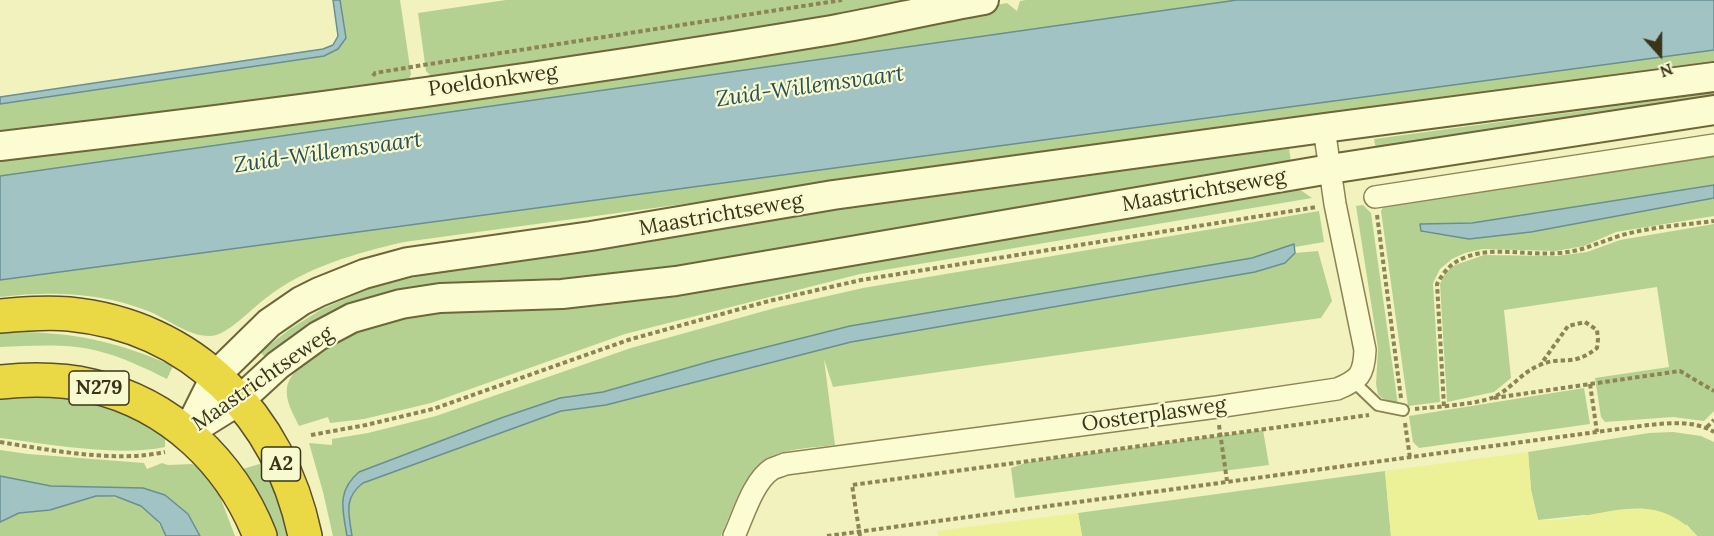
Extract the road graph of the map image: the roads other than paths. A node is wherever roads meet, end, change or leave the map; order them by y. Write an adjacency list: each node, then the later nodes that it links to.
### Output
1 (984, 0): 6 (main road, Poeldonkweg)
2 (1714, 77): 4 (main road, Maastrichtseweg)
3 (1714, 110): 7 (main road, Maastrichtseweg)
4 (1324, 128): 7 (street); 10 (main road, Maastrichtseweg)
5 (1714, 145): 8 (street)
6 (0, 146)
7 (1330, 169): 12 (street); 13 (main road, Maastrichtseweg)
8 (1375, 197)
9 (0, 316): 10 (highway)
10 (216, 375): 13 (highway); 15 (main road, Maastrichtseweg)
11 (0, 382): 15 (highway, N279)
12 (1354, 382): 14 (lane); 18 (street, Oosterplasweg)
13 (240, 400): 15 (main road, Maastrichtseweg); 17 (highway, A2)
14 (1403, 410)
15 (176, 443): 16 (highway, A2)
16 (260, 536)
17 (304, 536)
18 (734, 536)

